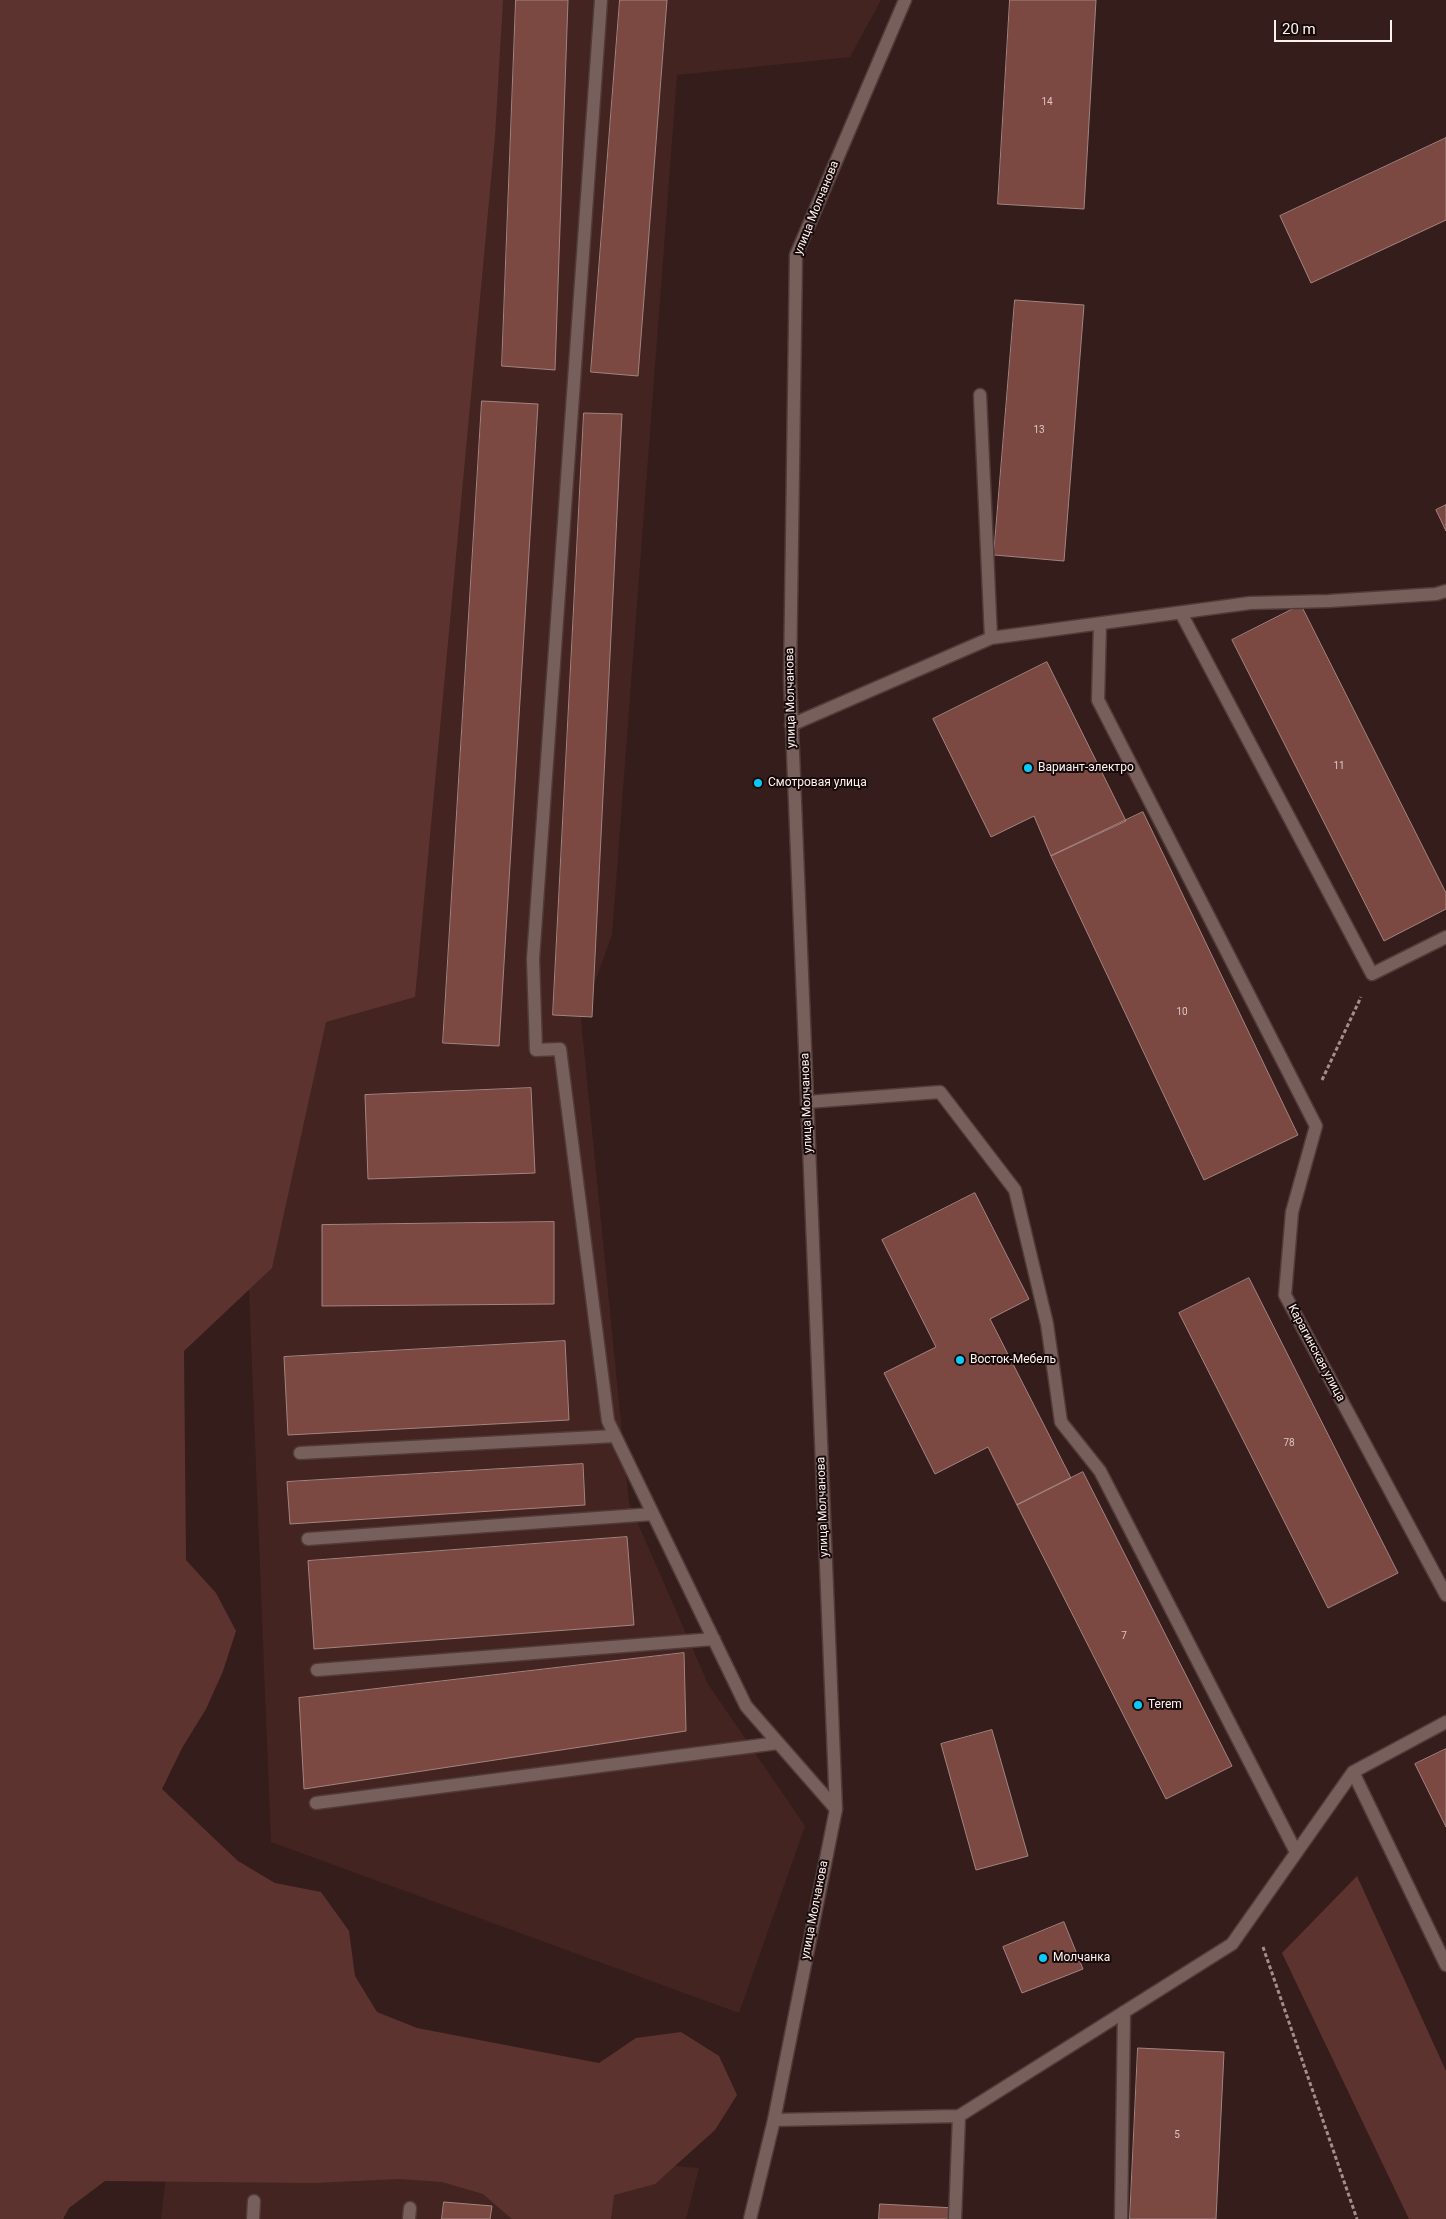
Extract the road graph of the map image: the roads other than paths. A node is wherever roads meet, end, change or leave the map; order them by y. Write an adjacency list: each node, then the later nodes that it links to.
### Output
1 (601, 0): 11 (street)
2 (905, 0): 8 (street, улица Молчанова)
3 (980, 395): 7 (street)
4 (1446, 591): 5 (street)
5 (1181, 613): 6 (street); 9 (street)
6 (1100, 624): 7 (street); 15 (street, Карагинская улица)
7 (991, 638): 8 (street)
8 (791, 725): 10 (street, улица Молчанова)
9 (1446, 937)
10 (807, 1102): 22 (street, улица Молчанова); 23 (street)
11 (615, 1436): 12 (street); 13 (street)
12 (300, 1453)
13 (653, 1514): 14 (street); 16 (street)
14 (308, 1539)
15 (1446, 1595)
16 (714, 1639): 17 (street); 19 (street)
17 (318, 1670)
18 (1446, 1722): 20 (street)
19 (778, 1742): 21 (street); 22 (street)
20 (1353, 1772): 23 (street); 24 (street)
21 (316, 1803)
22 (836, 1808): 27 (street, улица Молчанова)
23 (1296, 1852): 25 (street)
24 (1446, 1965)
25 (1124, 2012): 26 (street); 32 (street)
26 (959, 2116): 27 (street); 31 (street)
27 (774, 2120): 30 (street, улица Молчанова)
28 (254, 2201): 29 (street)
29 (253, 2219)
30 (750, 2219)
31 (955, 2219)
32 (1121, 2219)

